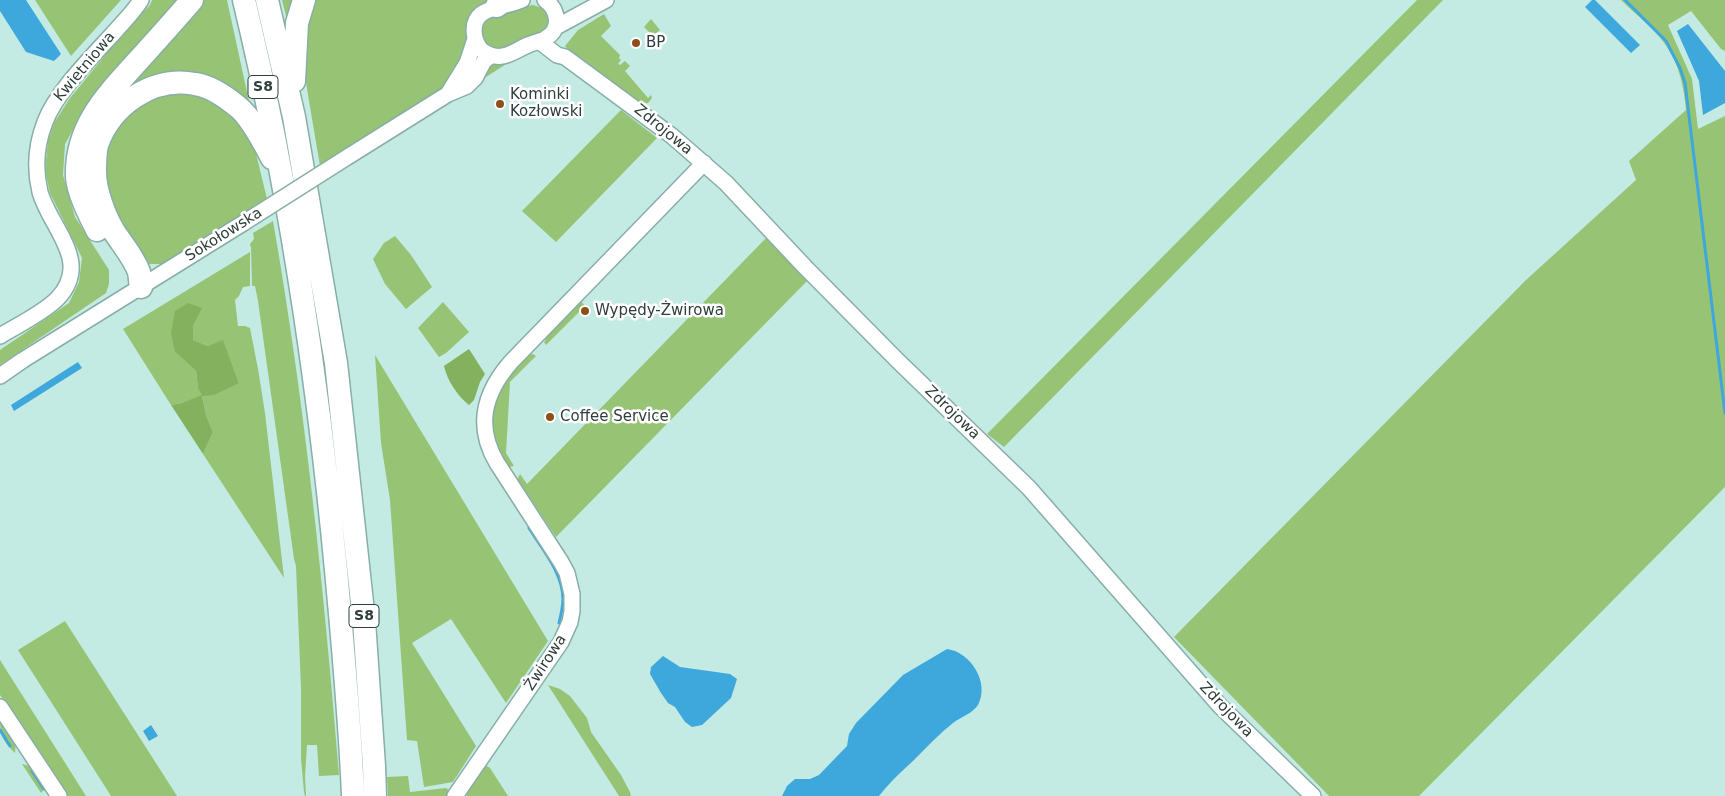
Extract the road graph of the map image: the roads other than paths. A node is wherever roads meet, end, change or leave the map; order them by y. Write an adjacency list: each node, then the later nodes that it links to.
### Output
1 (141, 0): 20 (street, Kwietniowa)
2 (192, 0): 19 (highway)
3 (244, 0): 18 (highway, S8)
4 (267, 0): 16 (highway, S8)
5 (304, 0): 16 (highway)
6 (522, 0): 9 (street)
7 (589, 0): 10 (street)
8 (606, 0): 10 (street)
9 (500, 3): 11 (street, Sokołowska)
10 (553, 17): 12 (street); 14 (street)
11 (476, 39): 13 (street); 15 (street, Sokołowska)
12 (539, 41): 13 (street); 14 (street, Zdrojowa)
13 (491, 56): 15 (street, Sokołowska)
14 (565, 57): 17 (street, Zdrojowa)
15 (448, 94): 19 (street, Sokołowska, bridge)
16 (294, 117): 25 (highway, S8)
17 (704, 163): 26 (street, Żwirowa); 27 (street, Zdrojowa)
18 (281, 174): 19 (highway); 24 (highway, S8)
19 (141, 287): 21 (street, Sokołowska)
20 (0, 336)
21 (0, 376)
22 (0, 707): 23 (street)
23 (59, 796)
24 (353, 796)
25 (375, 796)
26 (455, 796)
27 (1313, 796)

